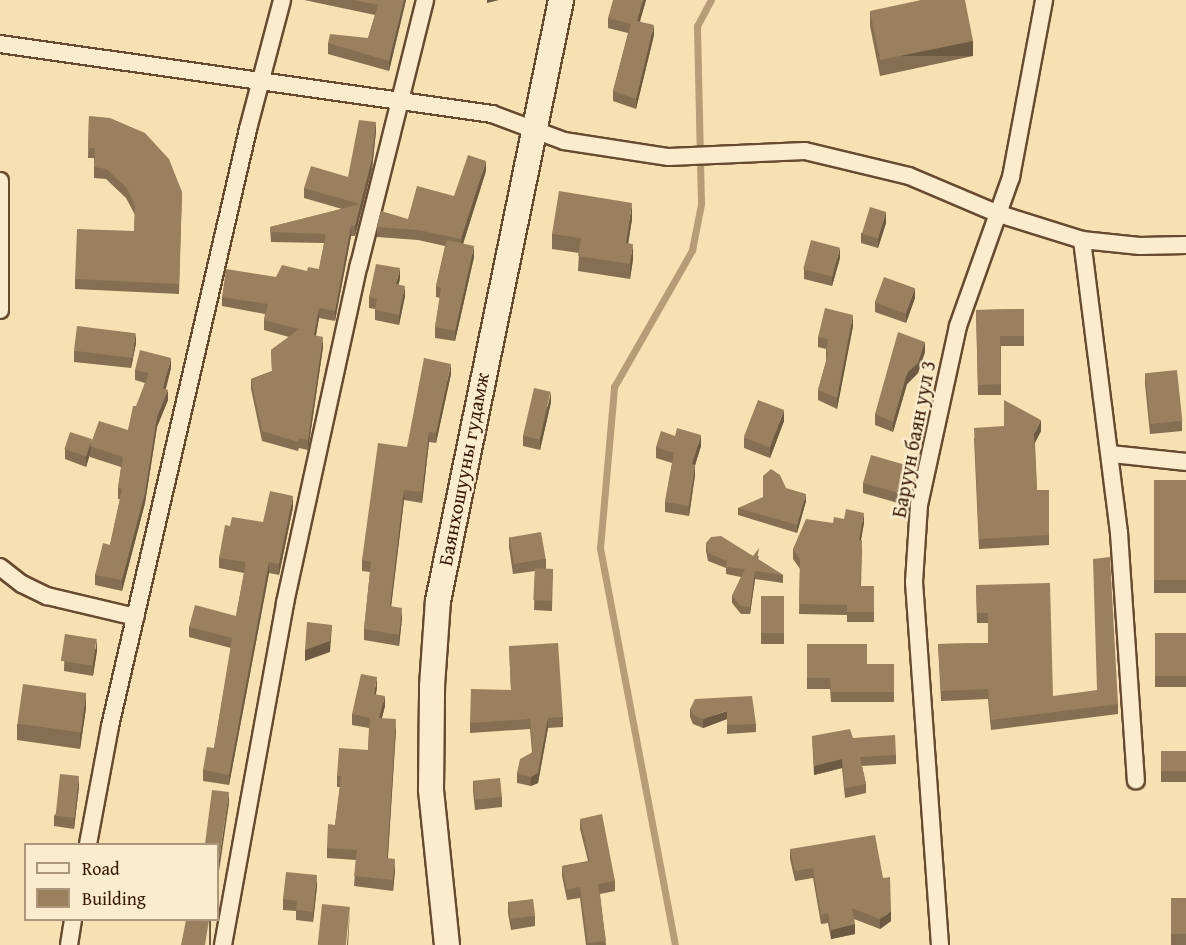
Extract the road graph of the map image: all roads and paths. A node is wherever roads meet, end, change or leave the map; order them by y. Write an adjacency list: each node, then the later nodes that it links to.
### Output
1 (282, 0): 6 (street)
2 (425, 0): 7 (street)
3 (561, 0): 8 (main road, Баянхошууны гудамж)
4 (1044, 0): 10 (street, Баруун баян уул 3)
5 (0, 44): 6 (street)
6 (264, 79): 7 (street); 17 (street)
7 (400, 101): 8 (street); 22 (street)
8 (534, 130): 10 (street); 23 (main road, Баянхошууны гудамж)
9 (0, 181): 13 (street)
10 (996, 213): 11 (street); 24 (street, Баруун баян уул 3)
11 (1082, 240): 12 (street); 14 (street)
12 (1186, 245)
13 (0, 310)
14 (1111, 454): 15 (street); 18 (street)
15 (1186, 462)
16 (0, 567): 17 (street)
17 (136, 617): 19 (street)
18 (1136, 780)
19 (88, 843)
20 (74, 921): 21 (street)
21 (69, 945)
22 (223, 945)
23 (447, 945)
24 (940, 945)

